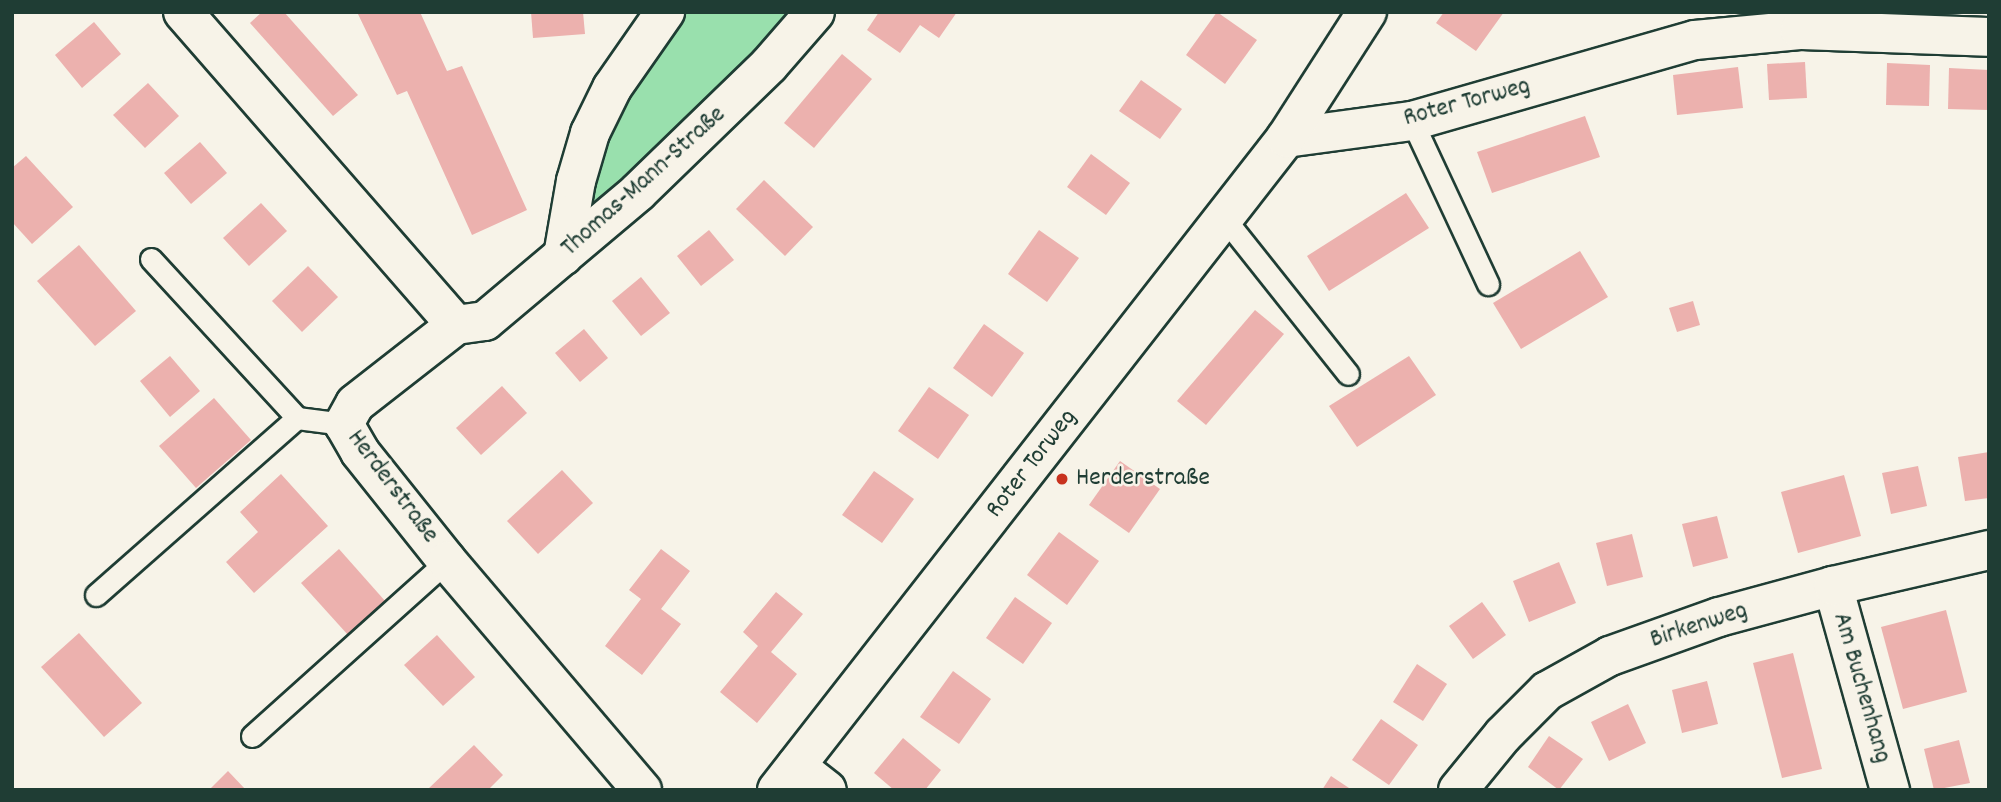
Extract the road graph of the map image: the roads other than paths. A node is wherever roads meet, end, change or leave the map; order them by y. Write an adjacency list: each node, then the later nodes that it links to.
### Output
1 (183, 12): 12 (street)
2 (665, 12): 9 (street)
3 (816, 12): 9 (street, Thomas-Mann-Straße)
4 (1367, 12): 7 (street, Roter Torweg)
5 (1989, 37): 6 (street, Roter Torweg)
6 (1412, 121): 7 (street, Roter Torweg); 11 (lane)
7 (1286, 138): 8 (street, Roter Torweg)
8 (1224, 218): 13 (lane); 21 (street, Roter Torweg)
9 (563, 256): 12 (street, Thomas-Mann-Straße)
10 (151, 259): 14 (lane)
11 (1488, 284)
12 (456, 325): 15 (street, Herderstraße)
13 (1348, 374)
14 (297, 418): 15 (lane); 19 (lane)
15 (344, 424): 17 (street, Herderstraße)
16 (1989, 550): 18 (street, Birkenweg)
17 (447, 561): 20 (lane); 22 (street, Herderstraße)
18 (1833, 586): 24 (street, Birkenweg); 25 (street, Am Buchenhang)
19 (96, 595)
20 (252, 736)
21 (787, 778): 23 (street)
22 (642, 790)
23 (827, 790)
24 (1458, 790)
25 (1890, 790)

